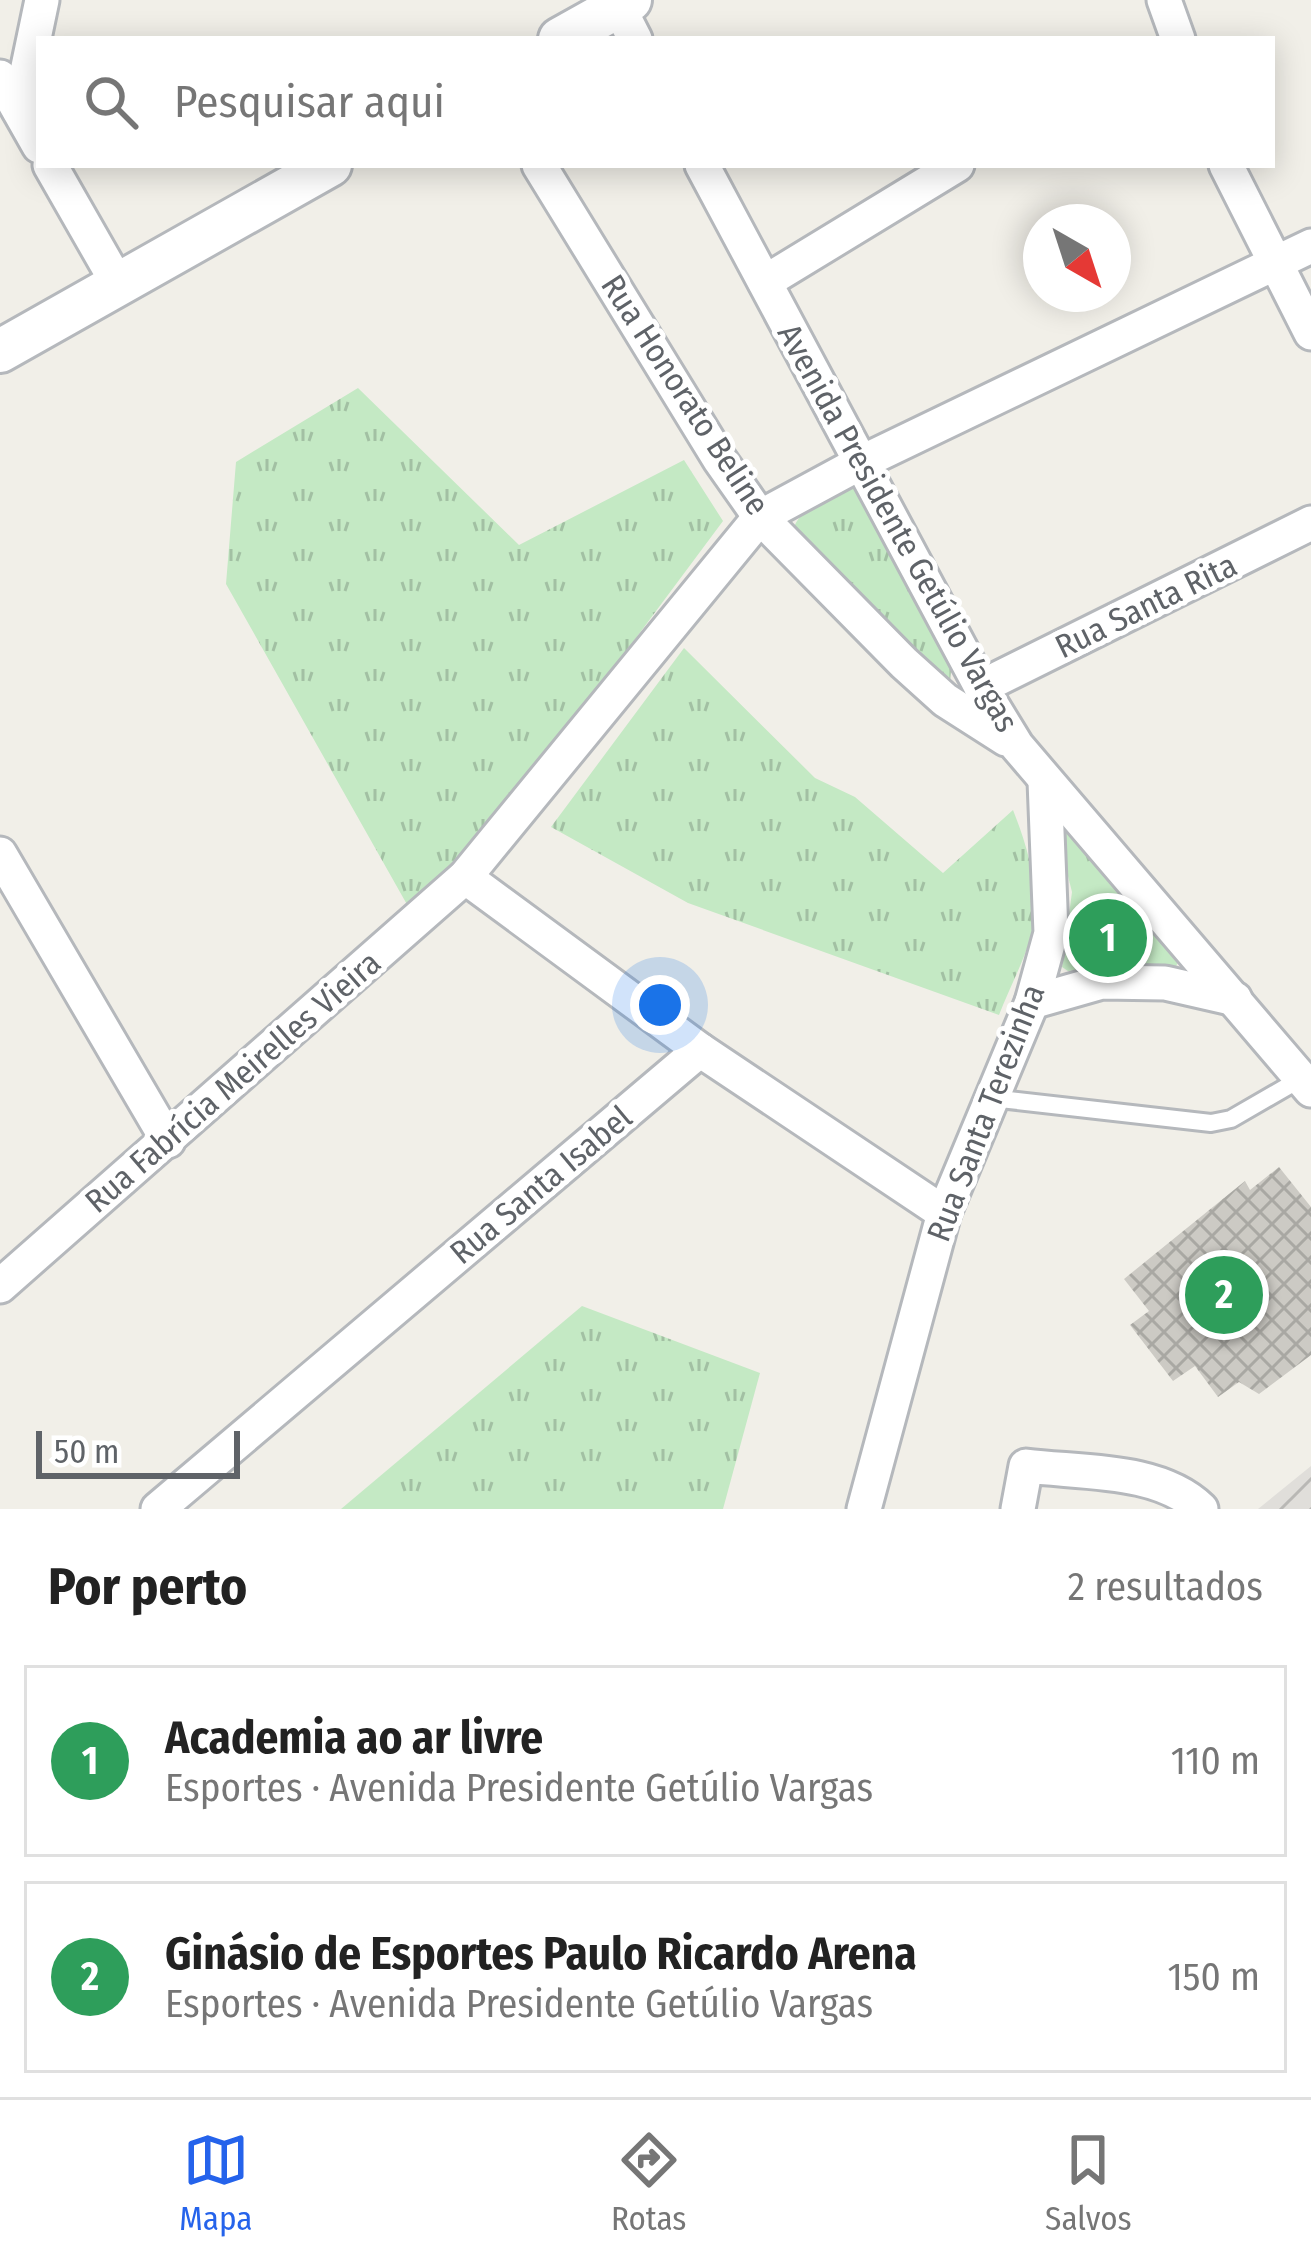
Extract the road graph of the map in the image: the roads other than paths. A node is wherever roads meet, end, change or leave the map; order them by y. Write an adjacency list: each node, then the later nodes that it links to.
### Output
1 (43, 0): 7 (street)
2 (1164, 0): 5 (street)
3 (624, 11): 4 (street)
4 (567, 36)
5 (1177, 36)
6 (0, 77): 7 (street)
7 (19, 110): 8 (street)
8 (36, 141)
9 (52, 168): 18 (street)
10 (325, 168): 18 (street)
11 (541, 168): 22 (street, Rua Honorato Beline)
12 (704, 168): 17 (street, Avenida Presidente Getúlio Vargas)
13 (952, 168): 17 (street)
14 (1228, 168): 16 (street)
15 (1311, 246): 16 (street)
16 (1276, 262): 19 (street); 21 (street)
17 (765, 282): 21 (street, Avenida Presidente Getúlio Vargas)
18 (118, 284): 20 (street)
19 (1311, 332)
20 (0, 351)
21 (860, 463): 22 (street); 24 (street, Avenida Presidente Getúlio Vargas)
22 (760, 517): 25 (street, Rua Honorato Beline); 28 (street, Rua Fabrícia Meirelles Vieira)
23 (1306, 535): 24 (street, Rua Santa Rita)
24 (981, 687): 25 (street, Avenida Presidente Getúlio Vargas)
25 (1017, 746): 26 (street, Avenida Presidente Getúlio Vargas)
26 (1046, 782): 29 (street, Avenida Presidente Getúlio Vargas); 30 (street, Rua Santa Terezinha)
27 (0, 854): 34 (street)
28 (465, 878): 31 (street); 34 (street, Rua Fabrícia Meirelles Vieira)
29 (1235, 999): 30 (street); 32 (street, Avenida Presidente Getúlio Vargas)
30 (1032, 1002): 33 (street, Rua Santa Terezinha)
31 (700, 1050): 35 (street); 37 (street, Rua Santa Isabel)
32 (1308, 1080): 33 (lane)
33 (990, 1097): 35 (street, Rua Santa Terezinha)
34 (168, 1141): 36 (street, Rua Fabrícia Meirelles Vieira)
35 (944, 1213): 38 (street, Rua Santa Terezinha)
36 (0, 1286)
37 (158, 1509)
38 (864, 1509)
39 (1018, 1509): 40 (street)
40 (1201, 1509)

